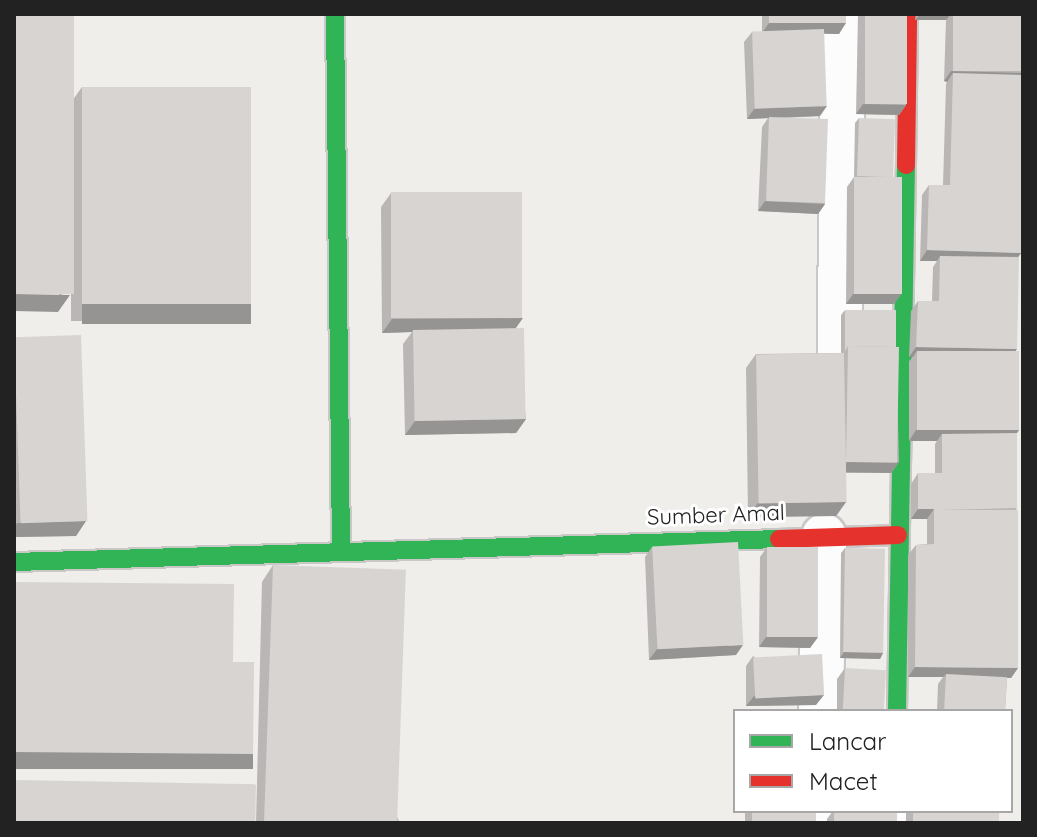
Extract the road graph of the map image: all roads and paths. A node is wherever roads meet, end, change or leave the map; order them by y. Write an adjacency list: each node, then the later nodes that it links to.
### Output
1 (335, 14): 6 (street)
2 (843, 14): 5 (street)
3 (908, 14): 4 (street)
4 (898, 535): 5 (street, Sumber Amal); 9 (street)
5 (831, 536): 6 (street, Sumber Amal); 8 (street)
6 (341, 552): 7 (street, Sumber Amal)
7 (14, 562)
8 (821, 709)
9 (897, 709)

